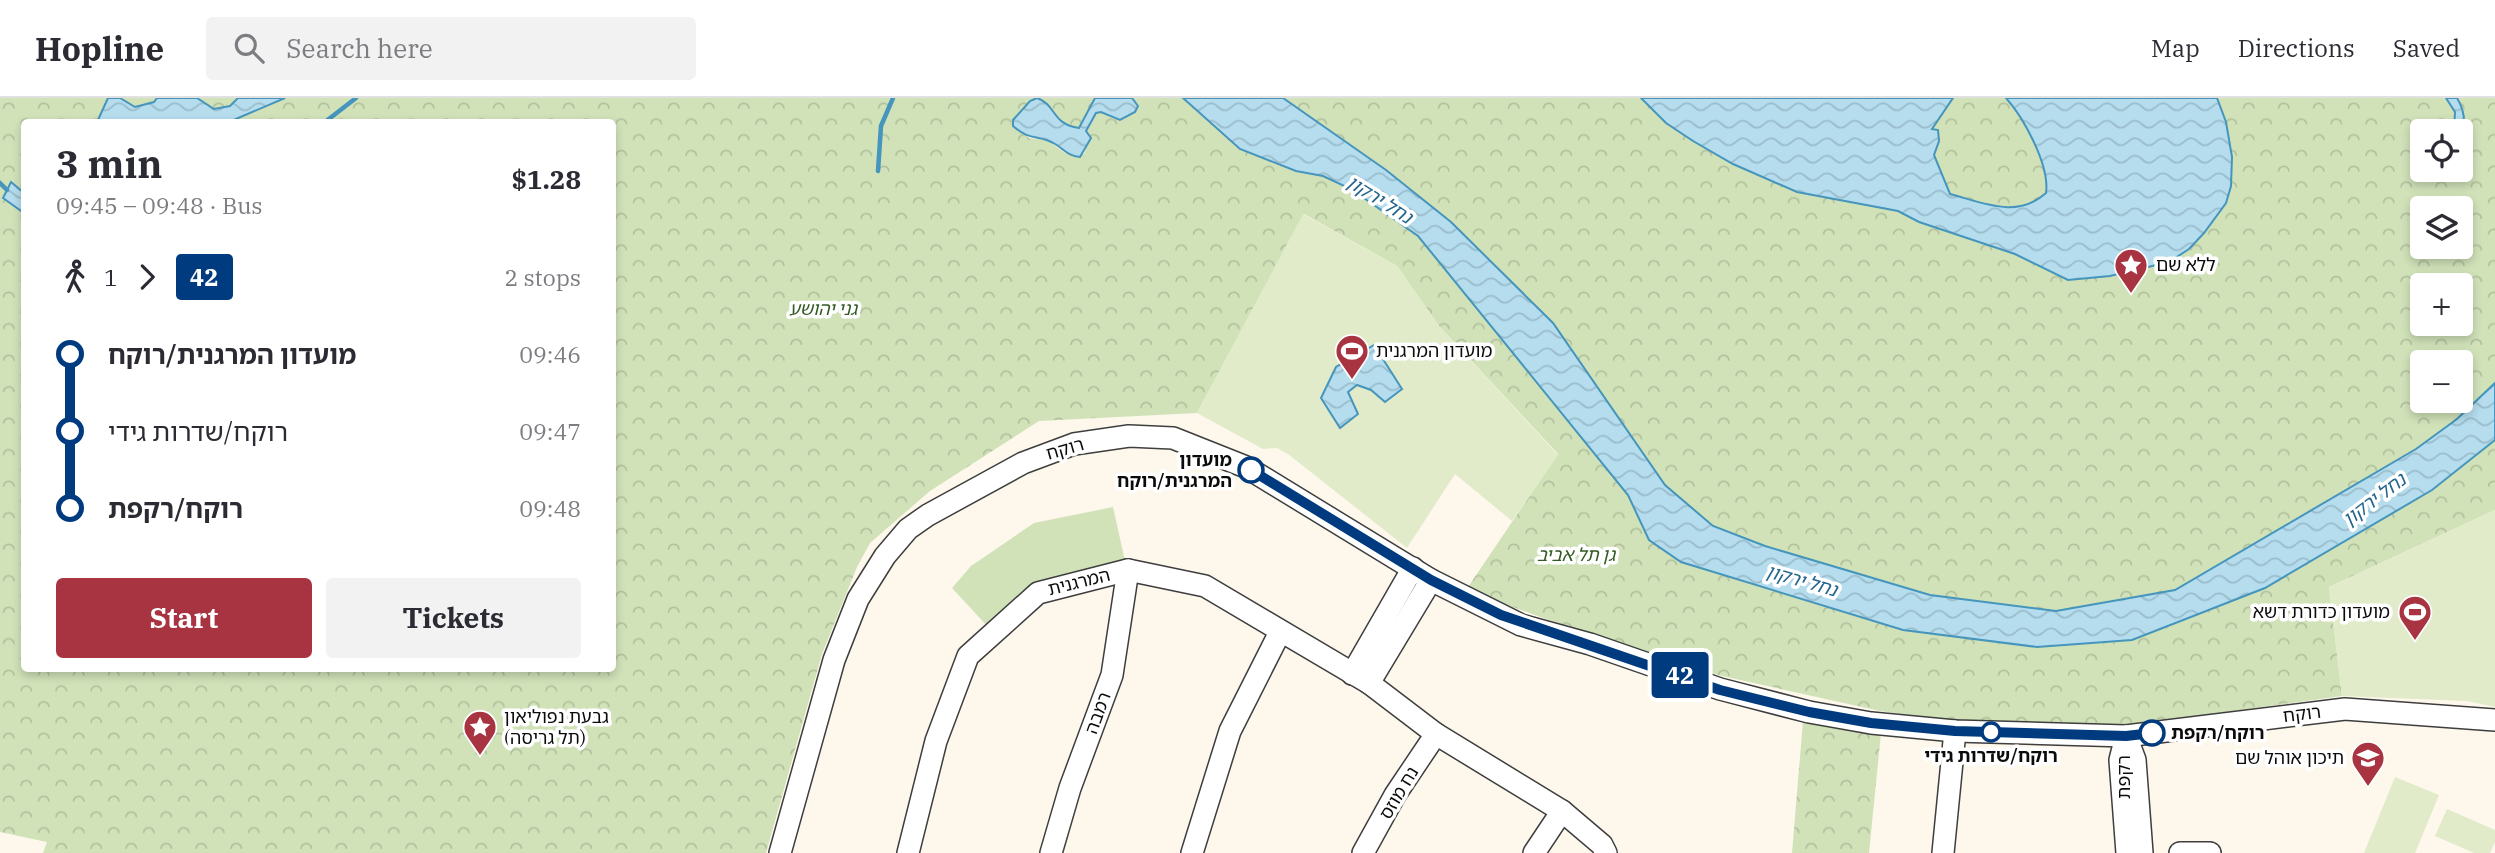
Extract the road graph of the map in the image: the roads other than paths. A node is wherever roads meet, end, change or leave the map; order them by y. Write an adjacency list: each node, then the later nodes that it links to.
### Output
1 (1128, 570): 3 (street, המרגנית); 11 (street, המרגנית); 12 (street, רמבה)
2 (1422, 574): 4 (street); 6 (street, רוקח); 10 (street, רוקח)
3 (1280, 632): 4 (street, המרגנית); 13 (street)
4 (1361, 679): 7 (street, המרגנית)
5 (2495, 720): 8 (street, רוקח)
6 (1955, 731): 8 (street, רוקח); 17 (street)
7 (1436, 734): 9 (street, המרגנית); 14 (street, נח מוזס)
8 (2126, 736): 18 (street, רקפת); 19 (street, רקפת)
9 (1562, 811): 15 (street); 16 (street, המרגנית)
10 (780, 853)
11 (908, 853)
12 (1051, 853)
13 (1192, 853)
14 (1363, 853)
15 (1534, 853)
16 (1606, 853)
17 (1943, 853)
18 (2127, 853)
19 (2142, 853)
20 (2180, 853): 21 (street)
21 (2210, 853)

